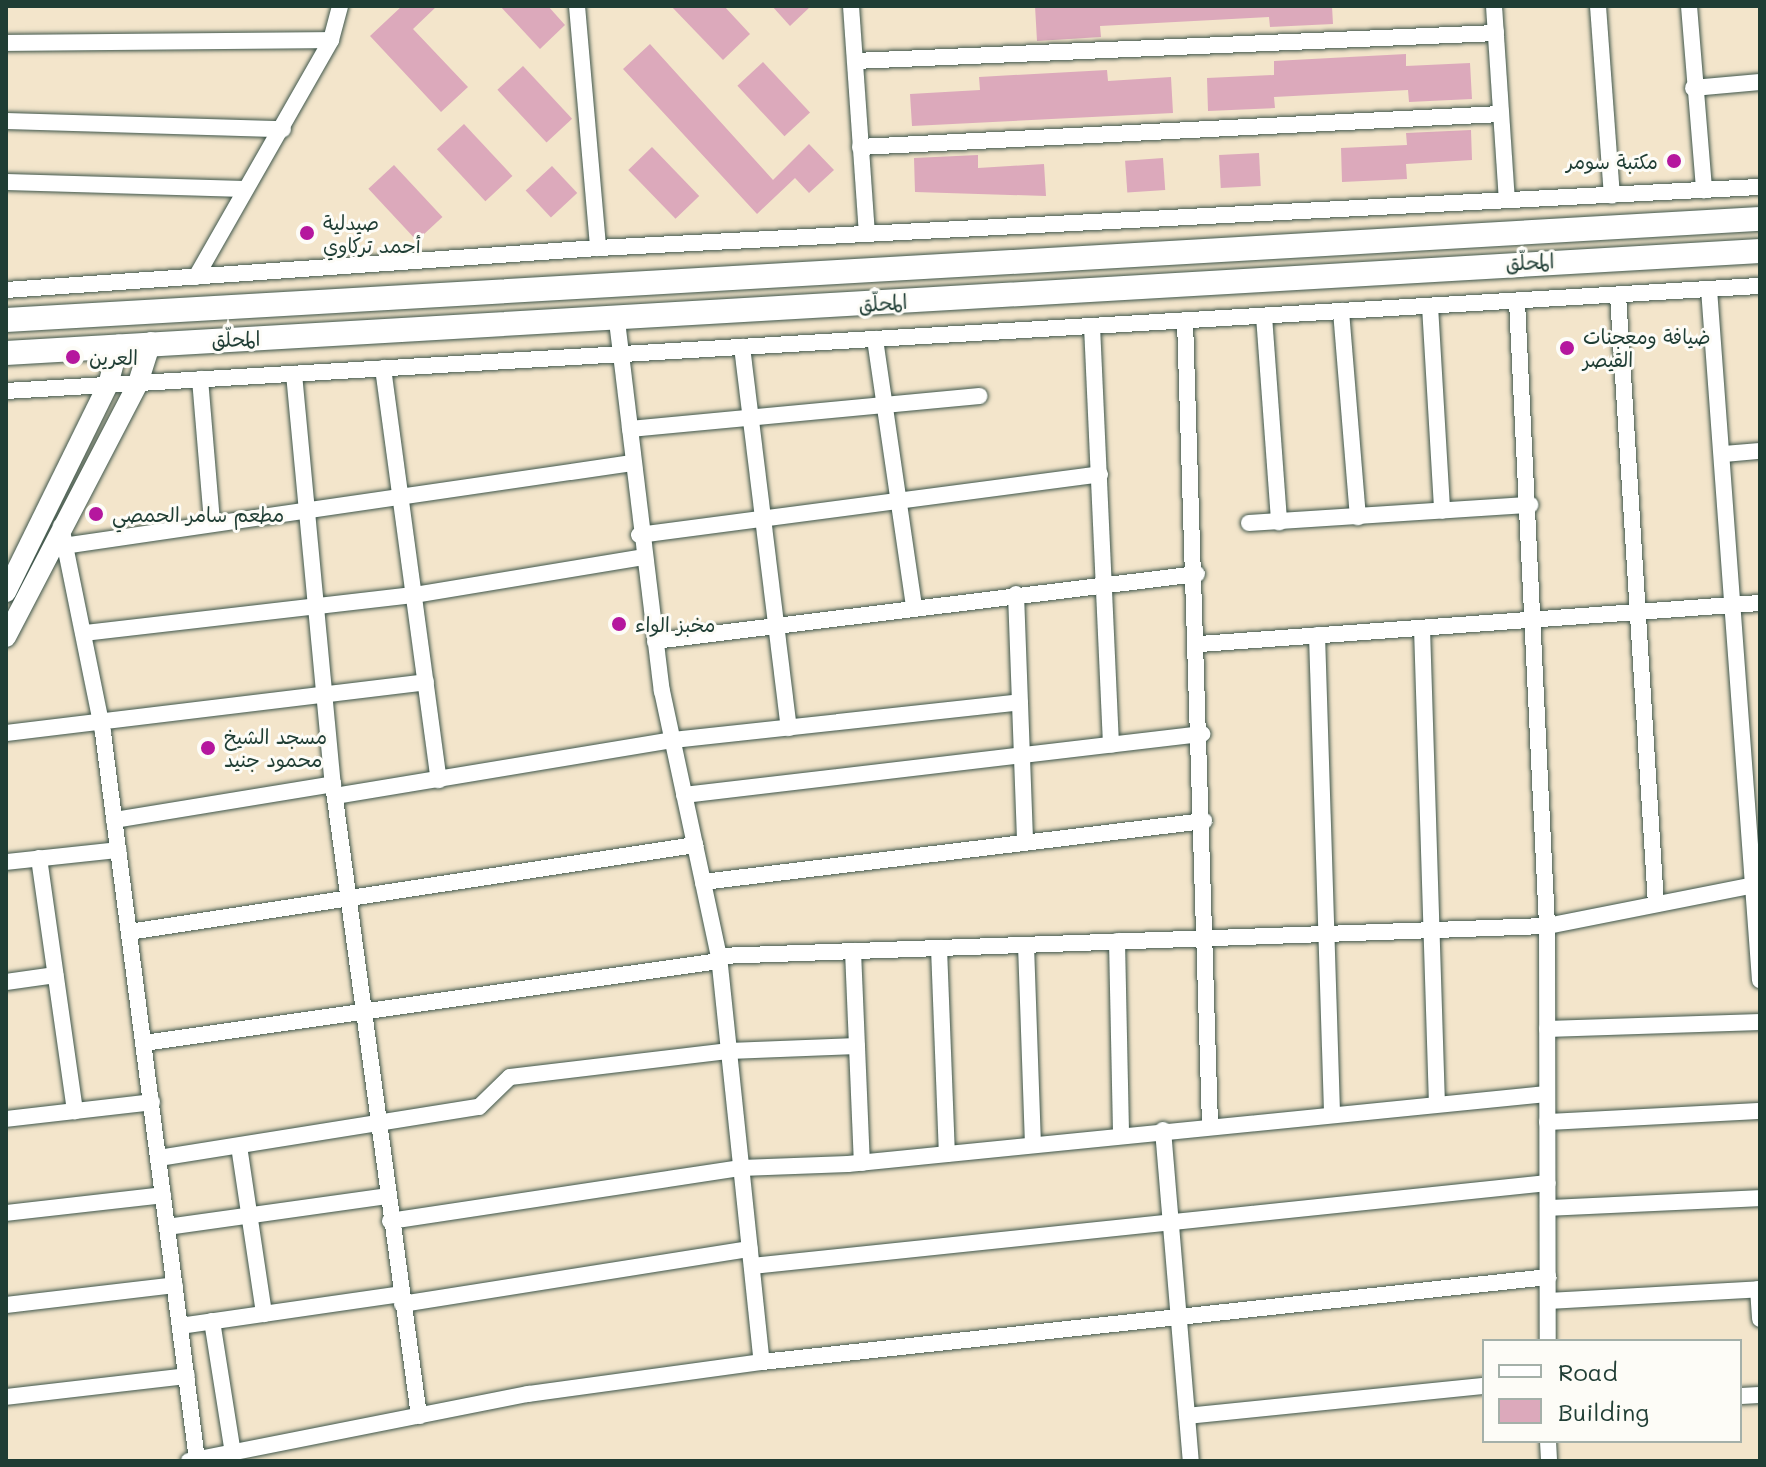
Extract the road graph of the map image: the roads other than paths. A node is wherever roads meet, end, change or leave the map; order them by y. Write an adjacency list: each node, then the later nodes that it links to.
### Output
1 (340, 6): 8 (street)
2 (577, 6): 25 (street)
3 (851, 6): 10 (street)
4 (1494, 6): 7 (street)
5 (1598, 6): 21 (street)
6 (1689, 6): 12 (street)
7 (1496, 33): 10 (street); 13 (street)
8 (331, 40): 9 (street); 15 (street)
9 (6, 43)
10 (855, 61): 16 (street)
11 (1760, 82): 12 (street)
12 (1693, 88): 20 (street)
13 (1500, 114): 16 (street); 22 (street)
14 (6, 121): 15 (street)
15 (283, 129): 19 (street)
16 (860, 147): 24 (street)
17 (6, 182): 19 (street)
18 (1760, 187): 20 (street)
19 (245, 189): 27 (street)
20 (1704, 190): 21 (street)
21 (1612, 195): 22 (street)
22 (1507, 200): 24 (street)
23 (1760, 219): 36 (highway, المحلّق)
24 (867, 233): 25 (street)
25 (598, 248): 27 (street)
26 (1760, 251): 38 (highway, المحلّق)
27 (196, 277): 30 (street)
28 (1760, 286): 29 (street)
29 (1709, 289): 31 (street); 57 (street)
30 (6, 290)
31 (1618, 295): 32 (street); 84 (street)
32 (1517, 301): 33 (street); 62 (street)
33 (1430, 306): 34 (street); 64 (street)
34 (1341, 311): 35 (street); 65 (street)
35 (1264, 316): 37 (street); 67 (street)
36 (6, 320)
37 (1185, 320): 39 (street); 75 (street)
38 (617, 321): 41 (highway, المحلّق); 45 (street)
39 (1092, 326): 40 (street); 59 (street)
40 (875, 339): 43 (street); 53 (street)
41 (151, 342): 42 (highway, المحلّق); 49 (main road)
42 (119, 344): 44 (highway, المحلّق); 50 (main road)
43 (742, 347): 45 (street); 54 (street)
44 (6, 353)
45 (619, 354): 46 (street); 55 (street)
46 (383, 368): 47 (street); 60 (street)
47 (294, 374): 48 (street); 63 (street)
48 (200, 379): 49 (street); 68 (street)
49 (138, 383): 50 (street); 70 (main road)
50 (108, 385): 51 (street); 73 (main road)
51 (6, 391)
52 (979, 396): 53 (street)
53 (890, 405): 54 (street); 61 (street)
54 (753, 415): 55 (street); 66 (street)
55 (630, 429): 58 (street)
56 (1760, 451): 57 (street)
57 (1724, 454): 81 (street)
58 (632, 463): 60 (street); 71 (street)
59 (1100, 474): 61 (street); 76 (street)
60 (400, 497): 63 (street); 79 (street)
61 (900, 501): 66 (street); 83 (street)
62 (1530, 505): 64 (street); 85 (street)
63 (305, 509): 68 (street); 82 (street)
64 (1442, 511): 65 (street)
65 (1358, 517): 67 (street)
66 (766, 518): 71 (street); 86 (street)
67 (1279, 522): 69 (street)
68 (212, 523): 70 (street)
69 (1249, 523)
70 (66, 535): 74 (main road); 88 (street)
71 (639, 535): 72 (street)
72 (643, 557): 79 (street); 91 (street)
73 (13, 561): 74 (street); 77 (main road)
74 (41, 567): 90 (main road)
75 (1197, 574): 76 (street); 92 (street)
76 (1105, 582): 78 (street); 101 (street)
77 (6, 592)
78 (1016, 594): 83 (street); 95 (street)
79 (414, 595): 82 (street); 93 (street)
80 (1760, 603): 81 (street)
81 (1735, 604): 84 (street); 114 (street)
82 (314, 607): 88 (street); 94 (street)
83 (914, 607): 86 (street)
84 (1639, 611): 85 (street); 116 (street)
85 (1537, 619): 87 (street); 117 (street)
86 (778, 625): 91 (street); 97 (street)
87 (1422, 628): 89 (street); 118 (street)
88 (85, 633): 96 (street)
89 (1317, 635): 92 (street); 120 (street)
90 (6, 637)
91 (655, 641): 100 (street)
92 (1200, 644): 99 (street)
93 (426, 682): 94 (street); 103 (street)
94 (322, 693): 96 (street); 104 (street)
95 (1020, 702): 97 (street); 102 (street)
96 (102, 727): 98 (street); 106 (street)
97 (789, 728): 100 (street)
98 (6, 733)
99 (1202, 734): 101 (street); 107 (street)
100 (673, 740): 103 (street); 105 (street)
101 (1111, 745): 102 (street)
102 (1021, 756): 105 (street); 108 (street)
103 (439, 780): 104 (street)
104 (334, 790): 106 (street); 115 (street)
105 (684, 795): 109 (street)
106 (114, 820): 110 (street)
107 (1204, 821): 108 (street); 121 (street)
108 (1025, 843): 113 (street)
109 (695, 845): 113 (street); 115 (street)
110 (118, 850): 111 (street); 119 (street)
111 (39, 858): 112 (street); 127 (street)
112 (6, 862)
113 (703, 882): 126 (street)
114 (1758, 884): 116 (street); 128 (street)
115 (348, 897): 119 (street); 130 (street)
116 (1656, 904): 117 (street)
117 (1547, 926): 118 (street); 132 (street)
118 (1431, 930): 120 (street); 138 (street)
119 (129, 932): 133 (street)
120 (1328, 934): 121 (street); 141 (street)
121 (1207, 938): 122 (street); 145 (street)
122 (1117, 941): 123 (street); 147 (street)
123 (1026, 945): 124 (street); 148 (street)
124 (939, 948): 125 (street); 150 (street)
125 (853, 951): 126 (street); 134 (street)
126 (719, 958): 130 (street); 135 (street)
127 (56, 975): 129 (street); 139 (street)
128 (1760, 980)
129 (6, 982)
130 (362, 1011): 133 (street); 144 (street)
131 (1760, 1022): 132 (street)
132 (1547, 1029): 136 (street)
133 (144, 1043): 137 (street)
134 (857, 1046): 135 (street); 152 (street)
135 (729, 1051): 144 (street); 153 (street)
136 (1547, 1094): 138 (street); 143 (street)
137 (152, 1102): 139 (street); 151 (street)
138 (1437, 1104): 141 (street)
139 (75, 1111): 142 (street)
140 (1760, 1111): 143 (street)
141 (1332, 1114): 145 (street)
142 (6, 1119)
143 (1547, 1122): 154 (street)
144 (377, 1125): 149 (street); 156 (street)
145 (1210, 1125): 146 (street)
146 (1163, 1130): 147 (street); 161 (street)
147 (1121, 1135): 148 (street)
148 (1033, 1144): 150 (street)
149 (239, 1146): 151 (street); 160 (street)
150 (947, 1154): 152 (street)
151 (159, 1158): 155 (street)
152 (862, 1163): 153 (street)
153 (741, 1168): 162 (street); 164 (street)
154 (1548, 1183): 158 (street); 161 (street)
155 (163, 1195): 159 (street); 163 (street)
156 (387, 1196): 160 (street); 162 (street)
157 (1760, 1198): 158 (street)
158 (1548, 1208): 165 (street)
159 (6, 1213)
160 (251, 1215): 163 (street); 171 (street)
161 (1170, 1219): 164 (street); 172 (street)
162 (390, 1221): 168 (street)
163 (167, 1227): 166 (street)
164 (751, 1257): 168 (street); 177 (street)
165 (1548, 1277): 169 (street); 172 (street)
166 (175, 1285): 170 (street); 175 (street)
167 (1759, 1289): 169 (street); 173 (street)
168 (402, 1299): 171 (street); 181 (street)
169 (1548, 1301): 176 (street)
170 (6, 1305)
171 (264, 1314): 174 (street)
172 (1177, 1315): 177 (street); 182 (street)
173 (1760, 1319)
174 (212, 1321): 175 (street); 183 (street)
175 (180, 1326): 178 (street)
176 (1548, 1339)
177 (762, 1362): 181 (street)
178 (187, 1376): 180 (street); 184 (street)
179 (1482, 1386): 182 (street)
180 (6, 1397)
181 (419, 1416): 183 (street)
182 (1187, 1416): 185 (street)
183 (233, 1453): 184 (street)
184 (192, 1461)
185 (1191, 1461)

